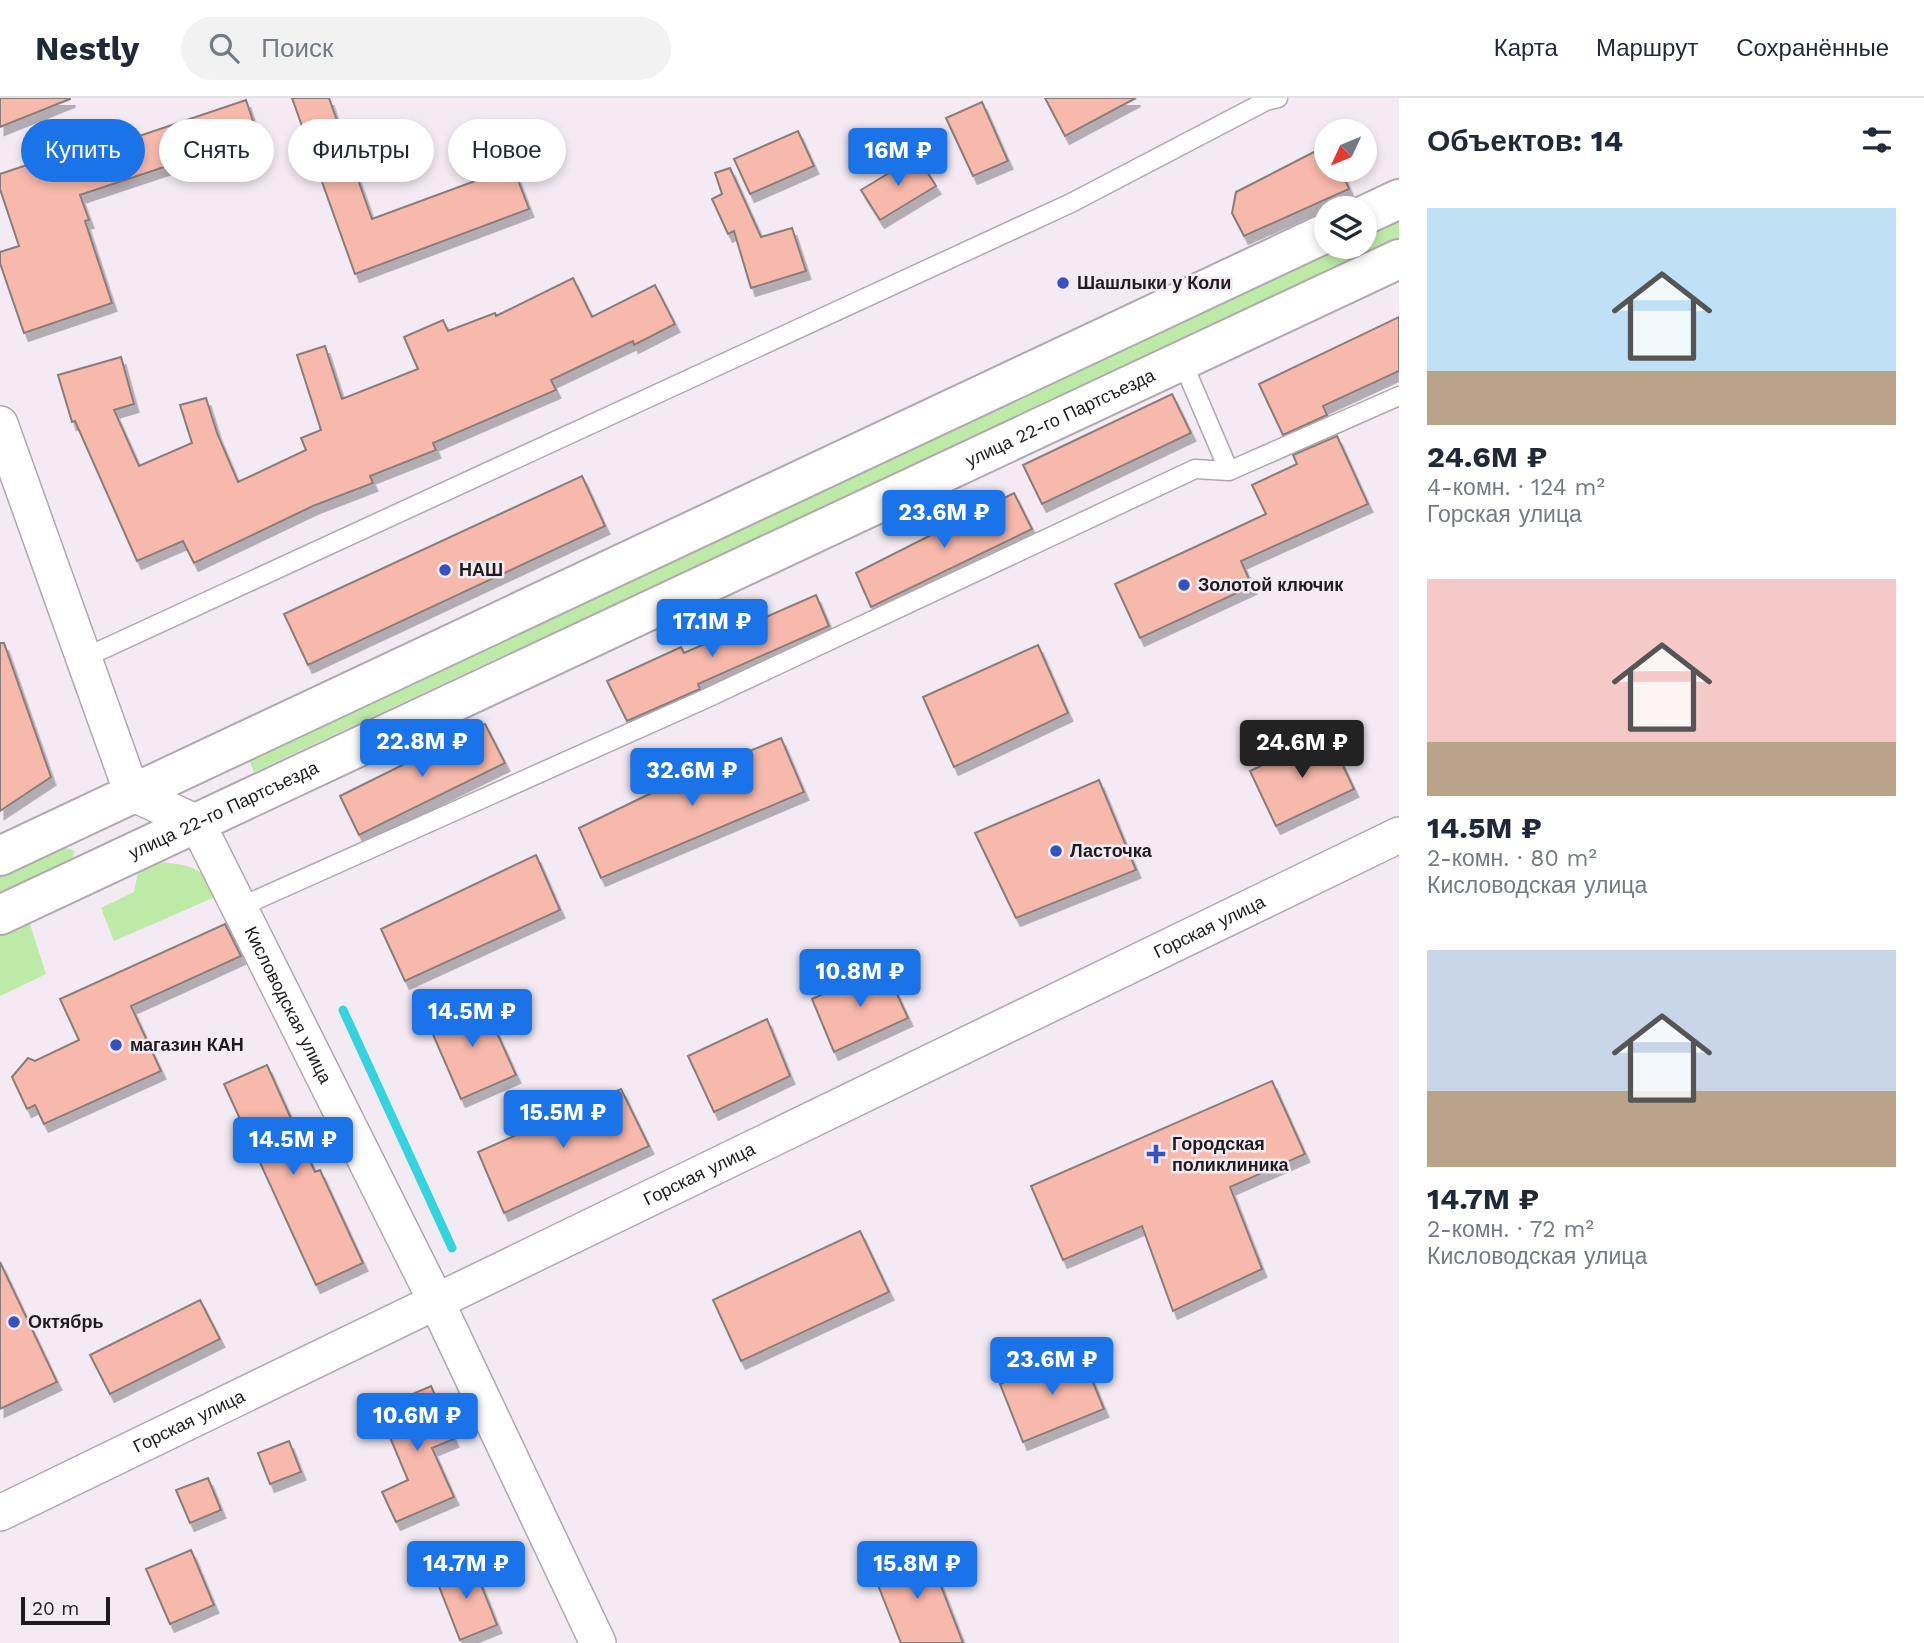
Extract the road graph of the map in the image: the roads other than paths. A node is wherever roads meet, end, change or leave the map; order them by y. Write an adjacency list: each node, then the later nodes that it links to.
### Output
1 (1278, 98): 10 (lane)
2 (1399, 199): 3 (main road)
3 (1377, 209)
4 (1314, 239): 11 (main road)
5 (1399, 259): 6 (main road, улица 22-го Партсъезда)
6 (1181, 361): 9 (lane); 12 (main road, улица 22-го Партсъезда)
7 (1399, 396): 9 (lane)
8 (0, 424): 10 (street)
9 (1229, 471): 15 (lane)
10 (84, 658): 11 (street)
11 (132, 793): 12 (street); 14 (main road)
12 (197, 823): 15 (street, Кисловодская улица); 16 (main road, улица 22-го Партсъезда)
13 (1399, 835): 17 (street, Горская улица)
14 (0, 856)
15 (238, 908): 17 (street, Кисловодская улица)
16 (0, 915)
17 (438, 1303): 18 (street, Горская улица); 19 (street, Кисловодская улица)
18 (0, 1513)
19 (590, 1641)

